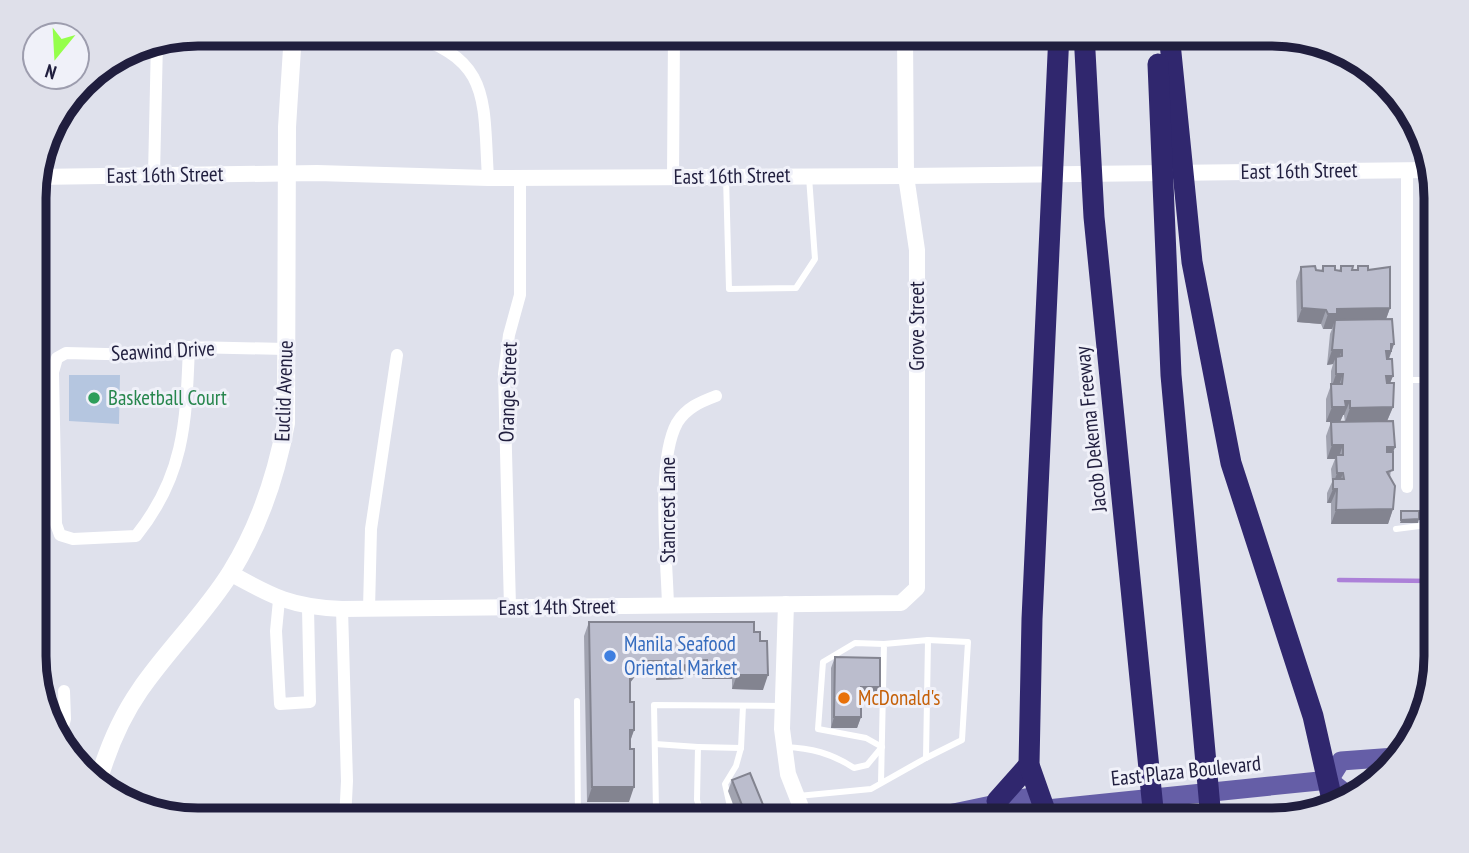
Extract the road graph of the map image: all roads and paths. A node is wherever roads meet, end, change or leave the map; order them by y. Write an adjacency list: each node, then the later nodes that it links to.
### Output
1 (292, 46): 12 (main road, Euclid Avenue)
2 (447, 46): 20 (street)
3 (674, 46): 19 (street)
4 (905, 46): 16 (street, Grove Street)
5 (1058, 46): 53 (highway)
6 (1085, 46): 66 (highway, Jacob Dekema Freeway)
7 (1157, 46): 67 (highway)
8 (1170, 46): 55 (highway)
9 (157, 52): 13 (street)
10 (1421, 170): 11 (street, East 16th Street)
11 (1407, 171): 16 (street, East 16th Street); 24 (street)
12 (288, 174): 13 (street, East 16th Street); 20 (street, East 16th Street); 22 (main road, Euclid Avenue)
13 (154, 175): 17 (street, East 16th Street)
14 (809, 175): 15 (street, East 16th Street); 15 (lane); 16 (street, East 16th Street)
15 (726, 176): 19 (street, East 16th Street)
16 (906, 176): 32 (street, Grove Street)
17 (47, 177)
18 (520, 177): 19 (street, East 16th Street); 20 (street, East 16th Street); 35 (street, Orange Street)
19 (673, 177)
20 (488, 178)
21 (189, 347): 21 (street, Seawind Drive); 22 (street, Seawind Drive)
22 (286, 349): 30 (main road, Euclid Avenue)
23 (397, 355): 38 (street)
24 (1408, 380): 25 (lane); 27 (street)
25 (1423, 380)
26 (716, 396): 34 (street, Stancrest Lane)
27 (1407, 487)
28 (1423, 526): 29 (lane)
29 (1396, 529)
30 (230, 573): 31 (street, East 14th Street); 54 (main road, Euclid Avenue)
31 (279, 600): 36 (street, East 14th Street); 36 (street)
32 (891, 603): 33 (street, East 14th Street)
33 (786, 604): 34 (street, East 14th Street); 44 (street)
34 (668, 606): 35 (street, East 14th Street)
35 (510, 607): 38 (street, East 14th Street)
36 (308, 608): 37 (street, East 14th Street)
37 (342, 609): 38 (street, East 14th Street); 68 (street)
38 (369, 609)
39 (928, 640): 40 (lane); 51 (lane); 51 (lane)
40 (884, 644): 49 (lane); 49 (lane)
41 (64, 691): 45 (street)
42 (577, 701): 69 (lane)
43 (743, 706): 44 (lane); 46 (lane); 50 (lane)
44 (783, 706): 48 (street)
45 (63, 726)
46 (655, 744): 47 (lane); 70 (lane)
47 (698, 747): 50 (lane); 71 (lane)
48 (785, 747): 49 (lane); 59 (street)
49 (882, 747): 56 (lane)
50 (741, 748): 72 (lane)
51 (926, 758): 56 (lane)
52 (1383, 758): 55 (main road)
53 (1029, 765): 60 (highway); 64 (highway)
54 (101, 773)
55 (1329, 780): 57 (main road, East Plaza Boulevard); 58 (highway); 65 (main road, East Plaza Boulevard)
56 (881, 783): 59 (lane)
57 (1342, 790)
58 (1331, 795)
59 (796, 796): 61 (street)
60 (997, 802): 62 (main road, East Plaza Boulevard); 63 (main road, East Plaza Boulevard)
61 (801, 807)
62 (975, 807)
63 (1041, 807)
64 (1043, 807)
65 (1116, 807)
66 (1152, 807)
67 (1211, 807)
68 (346, 808)
69 (578, 808)
70 (656, 808)
71 (699, 808)
72 (730, 808)

